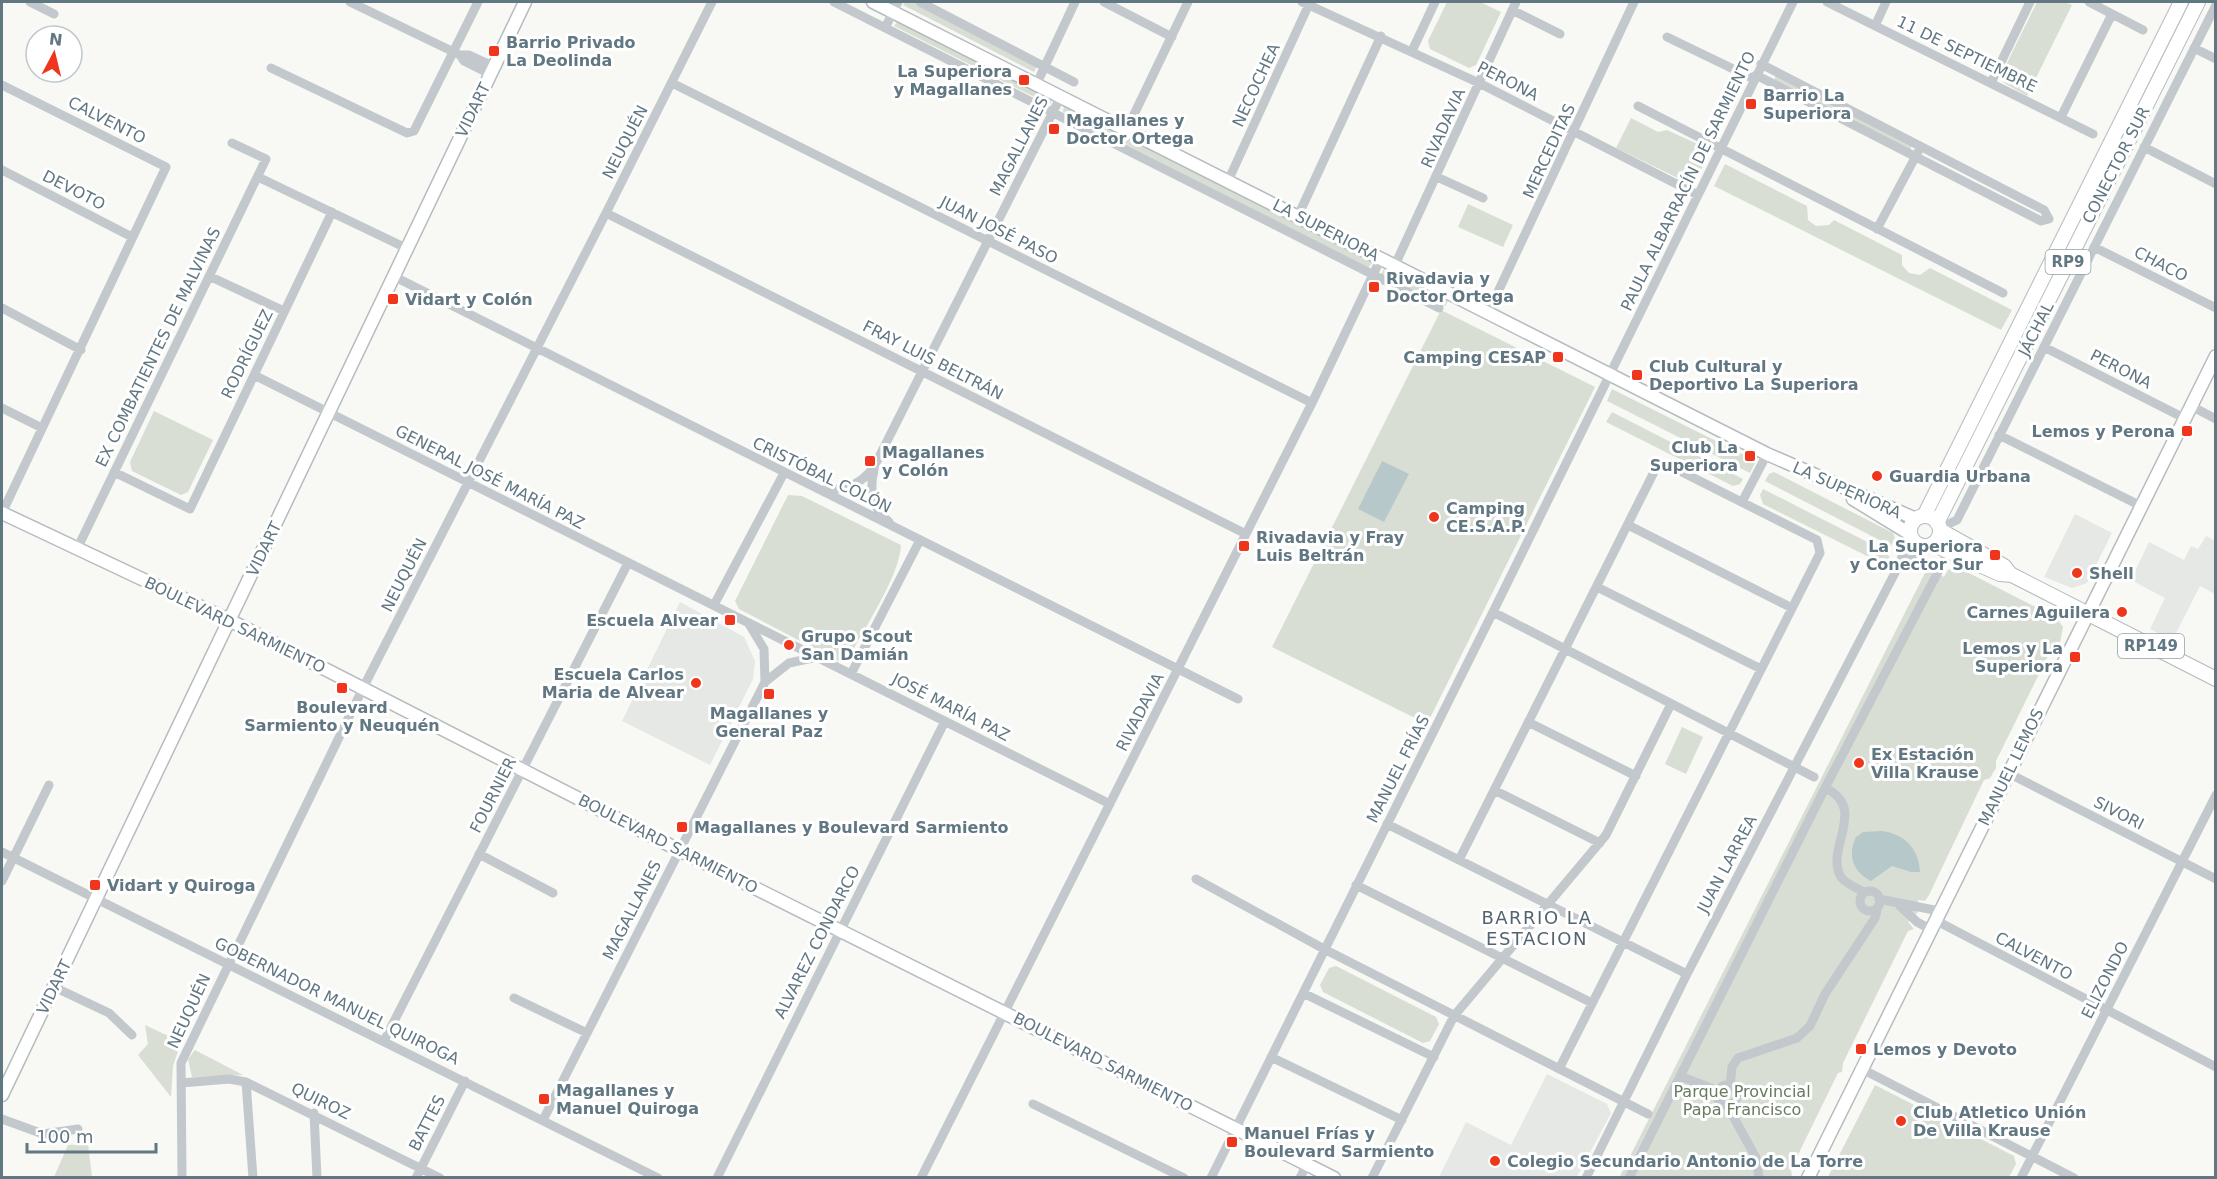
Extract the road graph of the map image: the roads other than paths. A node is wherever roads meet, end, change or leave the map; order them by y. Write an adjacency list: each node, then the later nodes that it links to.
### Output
1 (30, 2): 25 (street)
2 (350, 2): 36 (street)
3 (478, 2): 36 (street)
4 (525, 2): 41 (street, VIDART)
5 (712, 2): 44 (street, NEUQUÉN)
6 (834, 2): 28 (street)
7 (873, 2): 24 (street, LA SUPERIORA)
8 (920, 2): 39 (street)
9 (1076, 2): 39 (street)
10 (1104, 2): 32 (street)
11 (1188, 2): 32 (street)
12 (1435, 2): 35 (street)
13 (1634, 2): 54 (street, MERCEDITAS)
14 (1792, 2): 38 (street, PAULA ALBARRACÍN DE SARMIENTO)
15 (1827, 2): 27 (street, 11 DE SEPTIEMBRE)
16 (1886, 2): 27 (street)
17 (2030, 2): 46 (street)
18 (2089, 2): 26 (street)
19 (2181, 2): 111 (main road, CONECTOR SUR / RP9)
20 (2198, 2): 114 (main road, CONECTOR SUR / RP9)
21 (1307, 3): 31 (street, PERONA); 64 (street, NECOCHEA)
22 (2216, 5): 34 (street, JÁCHAL)
23 (1514, 6): 30 (street); 45 (street, RIVADAVIA)
24 (895, 7): 28 (street); 47 (street, LA SUPERIORA)
25 (54, 14)
26 (2112, 14): 29 (street); 52 (street)
27 (1875, 26): 46 (street, 11 DE SEPTIEMBRE)
28 (885, 28): 51 (street)
29 (2143, 30)
30 (1560, 34)
31 (1381, 36): 35 (street, PERONA); 70 (street)
32 (1172, 37): 53 (street)
33 (1667, 37): 42 (street)
34 (2194, 48): 37 (street); 58 (street, JÁCHAL)
35 (1412, 51): 45 (street, PERONA)
36 (457, 53): 40 (street); 41 (street)
37 (2216, 59)
38 (1761, 64): 42 (street, PAULA ALBARRACÍN DE SARMIENTO); 57 (street)
39 (1045, 67): 43 (street); 47 (street)
40 (271, 68)
41 (492, 70): 75 (street, VIDART)
42 (1755, 77): 59 (street, PAULA ALBARRACÍN DE SARMIENTO); 60 (street)
43 (1074, 82)
44 (672, 83): 69 (street, NEUQUÉN); 73 (street, JUAN JOSÉ PASO)
45 (1479, 83): 54 (street, PERONA); 63 (street, RIVADAVIA)
46 (1991, 83): 52 (street, 11 DE SEPTIEMBRE)
47 (1037, 84): 49 (street, LA SUPERIORA)
48 (2, 85): 72 (street, CALVENTO)
49 (1061, 96): 51 (street, MAGALLANES); 53 (street, LA SUPERIORA)
50 (1638, 106): 59 (street)
51 (1053, 112): 73 (street, MAGALLANES); 78 (street)
52 (2061, 117): 55 (street, 11 DE SEPTIEMBRE)
53 (1127, 129): 64 (street, LA SUPERIORA)
54 (1575, 132): 66 (street, PERONA); 86 (street, MERCEDITAS)
55 (2093, 134)
56 (232, 143): 62 (street, EX COMBATIENTES DE MALVINAS)
57 (1921, 146): 60 (street); 60 (street)
58 (2144, 147): 65 (street); 74 (street, JÁCHAL)
59 (1720, 148): 66 (street, PAULA ALBARRACÍN DE SARMIENTO); 71 (street)
60 (1915, 157): 71 (street)
61 (2, 170): 72 (street, DEVOTO)
62 (258, 177): 68 (street); 79 (street, EX COMBATIENTES DE MALVINAS)
63 (1437, 177): 67 (street); 77 (street, RIVADAVIA)
64 (1228, 181): 70 (street, LA SUPERIORA)
65 (2216, 184)
66 (1698, 195): 92 (street, PAULA ALBARRACÍN DE SARMIENTO)
67 (1483, 198)
68 (332, 212): 75 (street); 85 (street, RODRÍGUEZ)
69 (606, 213): 88 (street, NEUQUÉN); 91 (street, FRAY LUIS BELTRÁN)
70 (1298, 216): 76 (street, LA SUPERIORA)
71 (1877, 230): 81 (street)
72 (132, 237): 89 (street)
73 (987, 241): 91 (street, MAGALLANES); 94 (street, JUAN JOSÉ PASO)
74 (2094, 247): 84 (street, CHACO); 87 (street, JÁCHAL)
75 (406, 248): 80 (street, VIDART)
76 (1381, 258): 77 (street, LA SUPERIORA); 78 (street, RIVADAVIA)
77 (1395, 266): 86 (street, LA SUPERIORA)
78 (1373, 275): 83 (street); 94 (street, RIVADAVIA)
79 (209, 276): 85 (street); 104 (street, EX COMBATIENTES DE MALVINAS)
80 (393, 276): 88 (street, CRISTÓBAL COLÓN); 97 (street, VIDART)
81 (2003, 293)
82 (2, 308): 89 (street)
83 (1439, 308)
84 (2216, 308)
85 (284, 311): 93 (street, RODRÍGUEZ)
86 (1488, 313): 92 (street, LA SUPERIORA)
87 (2044, 347): 98 (street, PERONA); 101 (street, JÁCHAL)
88 (537, 348): 105 (street, CRISTÓBAL COLÓN); 106 (street, NEUQUÉN)
89 (81, 350): 100 (street)
90 (2216, 356): 95 (street, MANUEL LEMOS)
91 (922, 371): 103 (street, MAGALLANES); 115 (street, FRAY LUIS BELTRÁN)
92 (1610, 374): 102 (street, LA SUPERIORA); 127 (street, MANUEL FRÍAS)
93 (254, 375): 97 (street, GENERAL JOSÉ MARÍA PAZ); 104 (street, RODRÍGUEZ)
94 (1312, 404): 115 (street, RIVADAVIA)
95 (2191, 406): 98 (street, MANUEL LEMOS); 99 (street)
96 (2, 408): 100 (street)
97 (330, 413): 106 (street, GENERAL JOSÉ MARÍA PAZ); 129 (street, VIDART)
98 (2184, 418): 109 (street, MANUEL LEMOS)
99 (2216, 419)
100 (42, 428): 110 (street)
101 (1999, 435): 109 (street); 114 (street, JÁCHAL)
102 (1772, 457): 108 (street); 111 (street, LA SUPERIORA); 116 (street, LA SUPERIORA)
103 (874, 467): 107 (street, MAGALLANES); 113 (street, MAGALLANES)
104 (114, 472): 119 (street, EX COMBATIENTES DE MALVINAS)
105 (784, 473): 107 (street, CRISTÓBAL COLÓN); 125 (street)
106 (468, 482): 121 (street, GENERAL JOSÉ MARÍA PAZ); 138 (street, NEUQUÉN)
107 (820, 490): 113 (street, CRISTÓBAL COLÓN)
108 (1742, 502): 112 (street); 126 (street)
109 (2141, 506): 128 (street, MANUEL LEMOS)
110 (2, 513): 119 (street, BOULEVARD SARMIENTO)
111 (1920, 518): 114 (main road); 116 (main road)
112 (1628, 525): 124 (street); 126 (street)
113 (894, 527): 117 (street, CRISTÓBAL COLÓN)
114 (1939, 527): 118 (main road); 123 (main road, RP149)
115 (1246, 534): 133 (street, RIVADAVIA)
116 (1910, 534): 118 (main road); 122 (street, JUAN LARREA)
117 (920, 540): 133 (street, CRISTÓBAL COLÓN); 135 (street)
118 (1928, 545): 120 (main road, RP149); 122 (street, JUAN LARREA)
119 (77, 549): 129 (street, BOULEVARD SARMIENTO)
120 (1949, 551): 123 (main road, RP149); 150 (street)
121 (628, 562): 125 (street, GENERAL JOSÉ MARÍA PAZ); 145 (street, FOURNIER)
122 (1898, 567): 144 (street, JUAN LARREA)
123 (2012, 575): 128 (main road, RP149)
124 (1597, 587): 131 (street); 134 (street)
125 (714, 605): 130 (street, JOSÉ MARÍA PAZ)
126 (1792, 608): 134 (street)
127 (1493, 612): 131 (street); 154 (street, MANUEL FRÍAS)
128 (2087, 614): 136 (main road, RP149); 146 (street, MANUEL LEMOS)
129 (231, 621): 138 (street, BOULEVARD SARMIENTO); 168 (street, VIDART)
130 (747, 622): 132 (street, JOSÉ MARÍA PAZ); 137 (street)
131 (1565, 648): 140 (street); 142 (street)
132 (818, 657): 135 (street, JOSÉ MARÍA PAZ); 137 (street)
133 (1178, 669): 139 (street, CRISTÓBAL COLÓN); 153 (street, RIVADAVIA)
134 (1761, 669): 143 (street)
135 (851, 674): 141 (street, JOSÉ MARÍA PAZ)
136 (2216, 679)
137 (765, 682): 156 (street, MAGALLANES)
138 (363, 688): 145 (street, BOULEVARD SARMIENTO); 177 (street, NEUQUÉN)
139 (1238, 699)
140 (1671, 705): 143 (street); 147 (street)
141 (945, 721): 153 (street, JOSÉ MARÍA PAZ); 173 (street, ALVAREZ CONDARCO)
142 (1528, 722): 147 (street); 151 (street)
143 (1730, 734): 144 (street); 174 (street)
144 (1795, 766): 148 (street); 178 (street, JUAN LARREA)
145 (522, 770): 156 (street, BOULEVARD SARMIENTO); 158 (street, FOURNIER)
146 (2008, 773): 161 (street, SIVORI); 172 (street, MANUEL LEMOS)
147 (1636, 776): 155 (street)
148 (1814, 777)
149 (49, 785): 159 (street)
150 (1825, 788): 166 (street); 194 (street)
151 (1494, 790): 155 (street); 160 (street)
152 (2216, 795): 161 (street, ELIZONDO)
153 (1110, 804): 184 (street, RIVADAVIA)
154 (1387, 824): 160 (street); 165 (street, MANUEL FRÍAS)
155 (1600, 843): 170 (street)
156 (680, 850): 173 (street, BOULEVARD SARMIENTO); 186 (street, MAGALLANES)
157 (2, 852): 159 (street, GOBERNADOR MANUEL QUIROGA)
158 (480, 854): 167 (street); 188 (street, FOURNIER)
159 (13, 858): 164 (street); 168 (street, GOBERNADOR MANUEL QUIROGA)
160 (1459, 860): 170 (street)
161 (2181, 862): 163 (street, SIVORI); 183 (street, ELIZONDO)
162 (1196, 879): 175 (street)
163 (2216, 879)
164 (2, 881)
165 (1356, 885): 175 (street, MANUEL FRÍAS); 176 (street)
166 (1864, 892): 169 (street); 169 (street)
167 (553, 893)
168 (97, 898): 177 (street, GOBERNADOR MANUEL QUIROGA); 179 (street, VIDART)
169 (1879, 903): 171 (street); 198 (street)
170 (1547, 904): 174 (street); 176 (street)
171 (1898, 905): 172 (street); 172 (street)
172 (1935, 920): 183 (street, CALVENTO); 192 (street, MANUEL LEMOS)
173 (840, 930): 184 (street, BOULEVARD SARMIENTO); 220 (street, ALVAREZ CONDARCO)
174 (1623, 942): 178 (street); 182 (street)
175 (1324, 949): 180 (street, MANUEL FRÍAS); 185 (street)
176 (1500, 958): 182 (street); 185 (street)
177 (228, 963): 188 (street, GOBERNADOR MANUEL QUIROGA); 197 (street, NEUQUÉN)
178 (1687, 974): 201 (street, JUAN LARREA)
179 (54, 987): 187 (street); 200 (street, VIDART)
180 (1303, 993): 189 (street, MANUEL FRÍAS); 190 (street)
181 (514, 998): 186 (street)
182 (1593, 1003): 193 (street)
183 (2106, 1012): 191 (street, CALVENTO); 211 (street, ELIZONDO)
184 (1005, 1013): 209 (street, BOULEVARD SARMIENTO); 221 (street, RIVADAVIA)
185 (1454, 1016): 190 (street); 193 (street)
186 (587, 1033): 207 (street, MAGALLANES)
187 (132, 1035)
188 (384, 1041): 195 (street, GOBERNADOR MANUEL QUIROGA)
189 (1271, 1057): 208 (street); 209 (street, MANUEL FRÍAS)
190 (1434, 1057): 208 (street)
191 (2216, 1067)
192 (1860, 1068): 211 (street); 230 (street, MANUEL LEMOS)
193 (1559, 1069): 201 (street)
194 (1680, 1076): 199 (street); 228 (street)
195 (465, 1081): 207 (street, GOBERNADOR MANUEL QUIROGA); 213 (street, BATTES)
196 (246, 1082): 197 (street, QUIROZ); 204 (street, QUIROZ); 215 (street)
197 (181, 1083): 214 (street, NEUQUÉN)
198 (1730, 1086): 199 (street); 203 (street)
199 (1718, 1091): 203 (street)
200 (2, 1095)
201 (1623, 1102): 205 (street); 227 (street, JUAN LARREA)
202 (1033, 1104): 222 (street)
203 (1727, 1105): 229 (street)
204 (314, 1113): 213 (street, QUIROZ); 216 (street)
205 (1648, 1114)
206 (2, 1119): 210 (street)
207 (543, 1120): 219 (street, GOBERNADOR MANUEL QUIROGA)
208 (1402, 1120): 226 (street)
209 (1234, 1128): 212 (street, BOULEVARD SARMIENTO); 223 (street, MANUEL FRÍAS)
210 (78, 1129)
211 (2032, 1156): 231 (street, ELIZONDO); 232 (street)
212 (1307, 1164): 224 (street); 225 (street, BOULEVARD SARMIENTO)
213 (421, 1168): 217 (street, BATTES); 218 (street, QUIROZ)
214 (182, 1178)
215 (253, 1178)
216 (317, 1178)
217 (417, 1178)
218 (440, 1178)
219 (658, 1178)
220 (717, 1178)
221 (921, 1178)
222 (1184, 1178)
223 (1211, 1178)
224 (1300, 1178)
225 (1334, 1178)
226 (1372, 1178)
227 (1586, 1178)
228 (1629, 1178)
229 (1759, 1178)
230 (1808, 1178)
231 (2022, 1178)
232 (2074, 1178)

